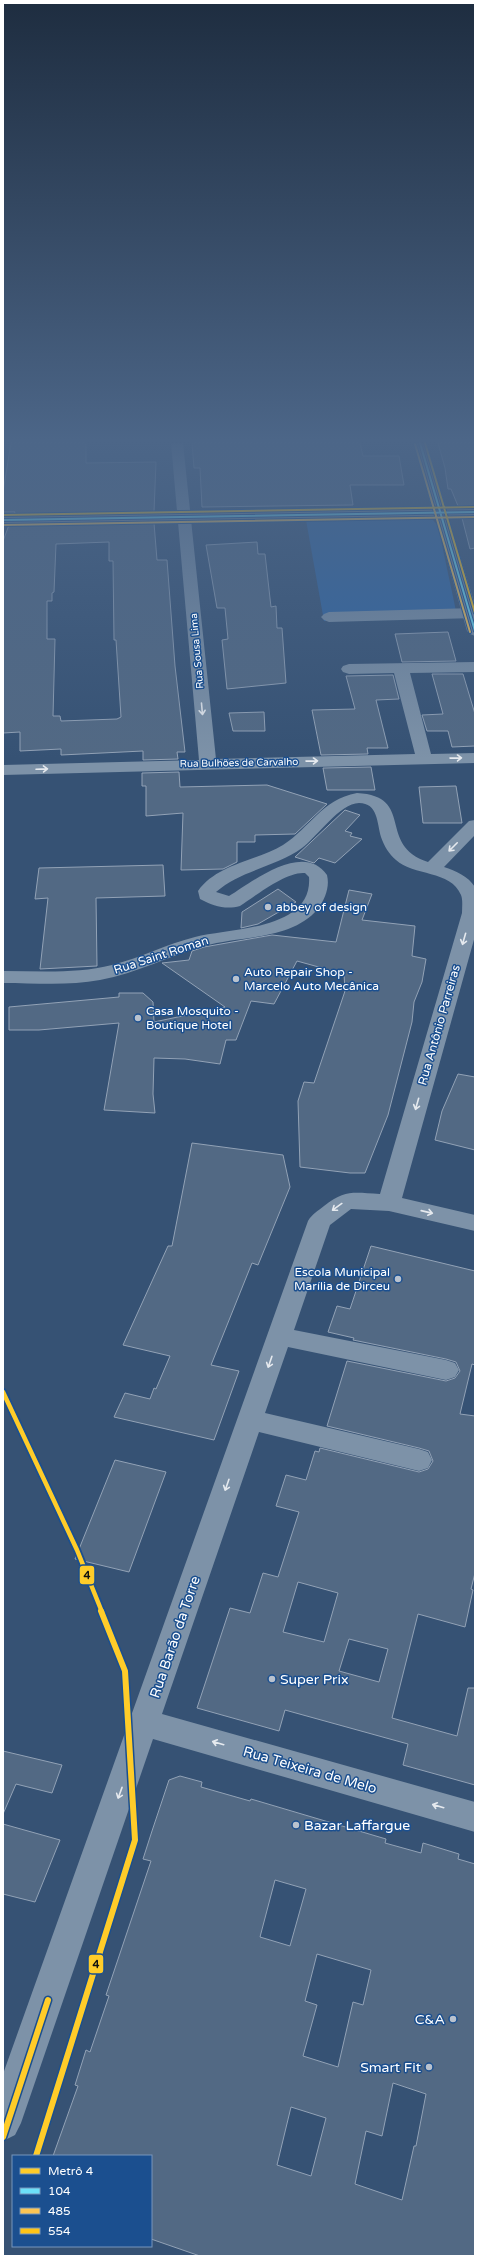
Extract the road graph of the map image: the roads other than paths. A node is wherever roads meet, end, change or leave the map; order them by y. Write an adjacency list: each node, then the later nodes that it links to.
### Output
1 (187, 548): 11 (street, Rua Sousa Lima, one-way to 11)
2 (452, 548): 3 (main road)
3 (472, 613): 4 (street); 5 (main road)
4 (329, 617)
5 (475, 631)
6 (475, 667): 7 (street)
7 (401, 668): 8 (street); 9 (street)
8 (348, 669)
9 (424, 758): 10 (street, Rua Bulhões de Carvalho, one-way to 10); 11 (street, Rua Bulhões de Carvalho, one-way to 9)
10 (475, 758)
11 (208, 764): 12 (street, Rua Bulhões de Carvalho, one-way to 11)
12 (3, 770)
13 (475, 825): 14 (street, one-way to 14)
14 (432, 869): 15 (street, Rua Saint Roman); 16 (street, Rua Antônio Parreiras, one-way to 16)
15 (3, 976)
16 (388, 1203): 17 (street, Rua Barão da Torre, one-way to 17); 18 (street, Rua Barão da Torre, one-way to 18)
17 (475, 1223)
18 (279, 1336): 19 (street); 20 (street, Rua Barão da Torre, one-way to 20)
19 (446, 1370)
20 (250, 1420): 21 (street); 22 (street, Rua Barão da Torre, one-way to 22)
21 (419, 1460)
22 (145, 1723): 23 (street, Rua Teixeira de Melo, one-way to 22); 24 (street, Rua Barão da Torre, one-way to 24)
23 (475, 1817)
24 (3, 2123)

